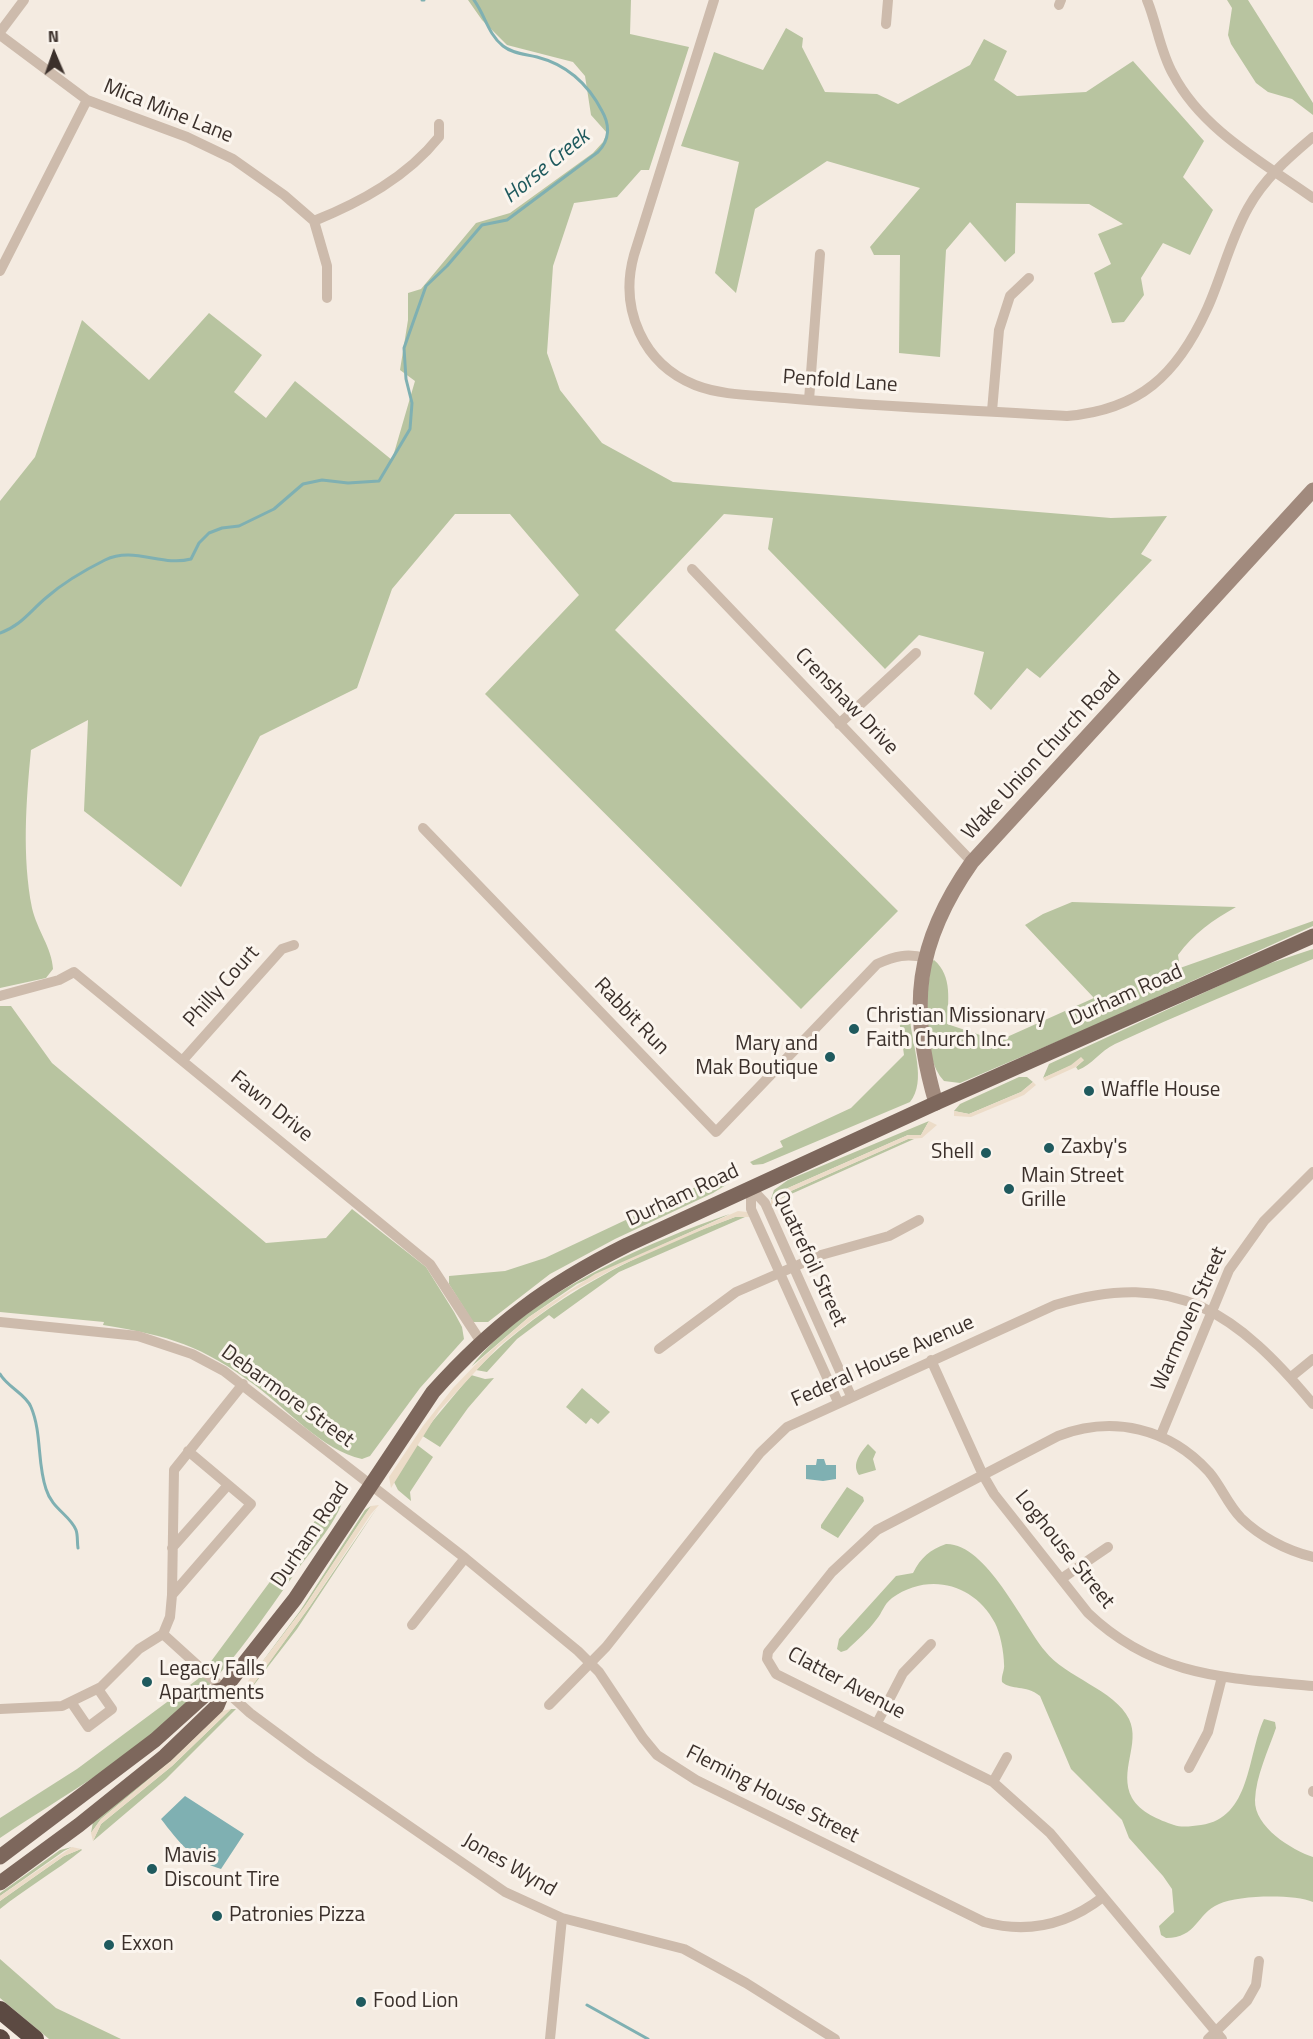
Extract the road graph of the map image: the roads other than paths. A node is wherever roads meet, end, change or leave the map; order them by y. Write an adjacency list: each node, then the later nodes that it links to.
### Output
1 (24, 0): 6 (street)
2 (714, 0): 17 (street, Penfold Lane)
3 (888, 0): 5 (street)
4 (1147, 0): 10 (street)
5 (886, 24)
6 (0, 34): 7 (street, Mica Mine Lane)
7 (87, 100): 12 (street, Mica Mine Lane); 14 (street)
8 (439, 124): 12 (street)
9 (1313, 137): 10 (street, Penfold Lane)
10 (1275, 171): 11 (street); 18 (street, Penfold Lane)
11 (1313, 198)
12 (314, 221): 16 (street, Mica Mine Lane)
13 (820, 254): 17 (street)
14 (0, 271)
15 (1029, 278): 18 (street)
16 (327, 298)
17 (809, 400): 18 (street, Penfold Lane)
18 (993, 411)
19 (1313, 490): 24 (street, Wake Union Church Road)
20 (692, 568): 22 (street, Crenshaw Drive)
21 (916, 654): 22 (street)
22 (840, 724): 24 (street, Crenshaw Drive)
23 (423, 828): 27 (street, Rabbit Run)
24 (972, 862): 27 (street, Wake Union Church Road)
25 (1313, 936): 30 (main road, Durham Road)
26 (294, 945): 29 (street, Philly Court)
27 (926, 958): 30 (street, Wake Union Church Road)
28 (0, 996): 29 (street, Fawn Drive)
29 (183, 1060): 38 (street, Fawn Drive)
30 (936, 1103): 32 (main road, Durham Road)
31 (1313, 1172): 36 (street, Warmoven Street)
32 (751, 1188): 34 (street, Quatrefoil Street); 35 (street, Quatrefoil Street); 38 (main road, Durham Road)
33 (919, 1220): 34 (street)
34 (794, 1266): 35 (street); 44 (street, Quatrefoil Street)
35 (780, 1272): 39 (street); 45 (street, Quatrefoil Street)
36 (1212, 1310): 41 (street, Federal House Avenue); 42 (street, Federal House Avenue); 47 (street, Warmoven Street)
37 (0, 1322): 43 (street, Debarmore Street)
38 (481, 1342): 50 (main road, Durham Road)
39 (659, 1349)
40 (1313, 1359): 42 (street)
41 (931, 1360): 44 (street, Federal House Avenue); 49 (street, Loghouse Street)
42 (1291, 1377): 46 (street, Federal House Avenue)
43 (243, 1384): 48 (street); 50 (street, Debarmore Street)
44 (851, 1396): 45 (street, Federal House Avenue)
45 (838, 1402): 61 (street, Federal House Avenue)
46 (1313, 1404)
47 (1161, 1435): 49 (street, Clatter Avenue); 54 (street, Clatter Avenue)
48 (188, 1451): 51 (street); 53 (street)
49 (983, 1475): 56 (street, Loghouse Street); 69 (street, Clatter Avenue)
50 (370, 1484): 55 (street, Fleming House Street); 65 (main road, Durham Road)
51 (228, 1485): 53 (street); 57 (street)
52 (1108, 1547): 56 (street)
53 (172, 1548): 57 (street)
54 (1313, 1557)
55 (465, 1558): 58 (street); 61 (street, Fleming House Street)
56 (1061, 1579): 62 (street, Loghouse Street)
57 (172, 1595): 59 (street)
58 (412, 1625)
59 (163, 1634): 64 (street); 65 (street, Jones Wynd)
60 (931, 1644): 69 (street)
61 (590, 1662): 67 (street, Federal House Avenue); 77 (street, Fleming House Street)
62 (1221, 1677): 63 (street, Loghouse Street); 72 (street)
63 (1313, 1686)
64 (98, 1689): 66 (street); 66 (street)
65 (224, 1689): 71 (main road, Durham Road); 74 (main road, Durham Road); 78 (street, Jones Wynd)
66 (71, 1702): 68 (street)
67 (549, 1705)
68 (0, 1709)
69 (877, 1723): 73 (street, Clatter Avenue)
70 (1007, 1757): 73 (street)
71 (126, 1762): 74 (main road); 75 (main road, Durham Road)
72 (1189, 1768)
73 (993, 1782): 77 (street, Clatter Avenue)
74 (79, 1825): 76 (main road, Durham Road)
75 (0, 1857)
76 (0, 1882)
77 (1103, 1897): 81 (street, Clatter Avenue)
78 (562, 1918): 83 (street); 84 (street, Jones Wynd)
79 (1260, 1961): 81 (street)
80 (0, 2010): 82 (highway)
81 (1220, 2035): 85 (street)
82 (35, 2039)
83 (550, 2039)
84 (835, 2039)
85 (1208, 2039)

